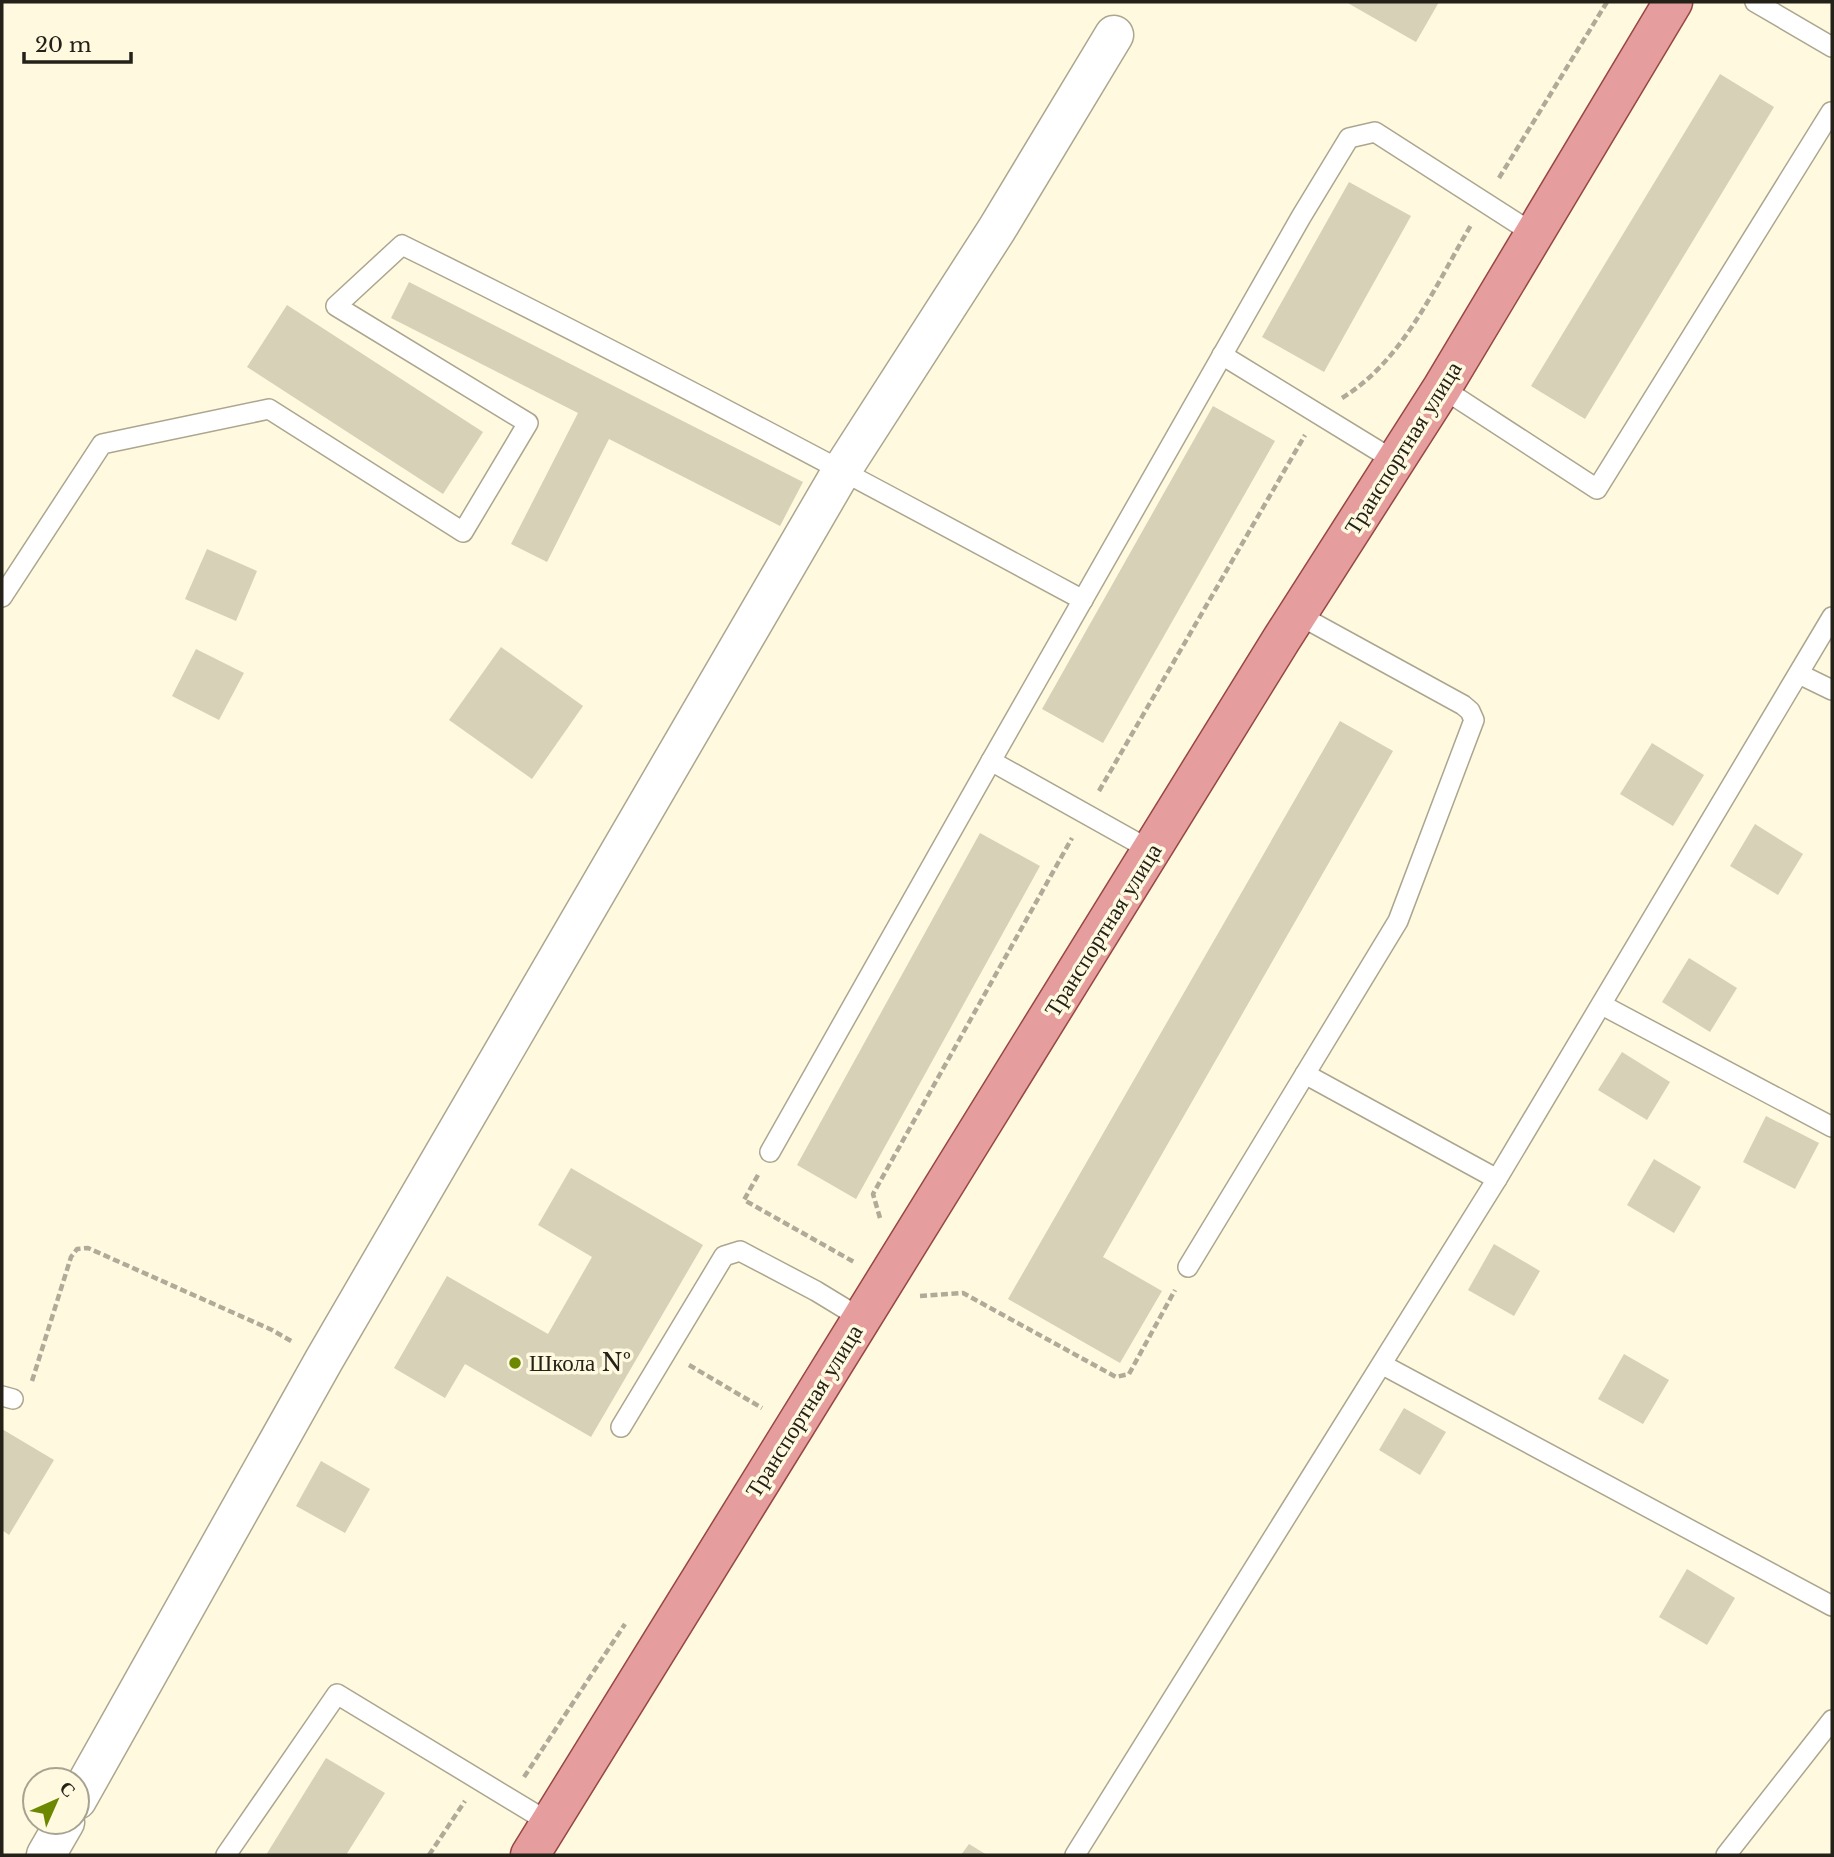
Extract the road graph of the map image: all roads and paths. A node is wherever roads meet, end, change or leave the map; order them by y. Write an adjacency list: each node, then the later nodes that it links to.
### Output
1 (1607, 2): 7 (path)
2 (1673, 2): 8 (main road, Транспортная улица)
3 (1755, 2): 5 (lane)
4 (1114, 35): 13 (street)
5 (1832, 47)
6 (1832, 111): 10 (lane)
7 (1484, 202): 8 (lane); 9 (lane); 11 (path)
8 (1534, 234): 10 (main road, Транспортная улица)
9 (1222, 355): 11 (lane); 15 (lane)
10 (1441, 388): 12 (main road, Транспортная улица)
11 (1317, 413): 12 (lane); 21 (path)
12 (1395, 461): 16 (main road, Транспортная улица)
13 (842, 470): 14 (lane); 15 (lane); 33 (street)
14 (2, 597)
15 (1083, 600): 20 (lane)
16 (1297, 614): 22 (main road, Транспортная улица); 24 (lane)
17 (1832, 617): 18 (lane)
18 (1799, 674): 19 (lane); 23 (lane)
19 (1832, 690)
20 (991, 761): 21 (lane); 26 (lane)
21 (1086, 814): 22 (lane); 28 (path)
22 (1152, 851): 30 (main road, Транспортная улица)
23 (1602, 1005): 25 (lane); 27 (lane)
24 (1305, 1074): 27 (lane); 29 (lane)
25 (1832, 1127)
26 (770, 1153): 30 (path)
27 (1497, 1180): 34 (lane)
28 (883, 1230)
29 (1188, 1267): 30 (path)
30 (886, 1279): 31 (main road, Транспортная улица)
31 (862, 1319): 32 (lane); 44 (main road, Транспортная улица)
32 (667, 1352): 36 (path); 37 (lane)
33 (324, 1360): 35 (path); 41 (street)
34 (1382, 1365): 38 (lane); 50 (lane)
35 (8, 1398)
36 (768, 1411)
37 (621, 1427)
38 (1832, 1606)
39 (631, 1615): 43 (path)
40 (1832, 1720): 51 (lane)
41 (91, 1775)
42 (478, 1779): 43 (lane); 47 (lane); 48 (path)
43 (510, 1798): 44 (lane)
44 (550, 1823): 49 (main road, Транспортная улица)
45 (57, 1836): 46 (street)
46 (46, 1855)
47 (226, 1855)
48 (429, 1855)
49 (530, 1855)
50 (1075, 1855)
51 (1726, 1855)

